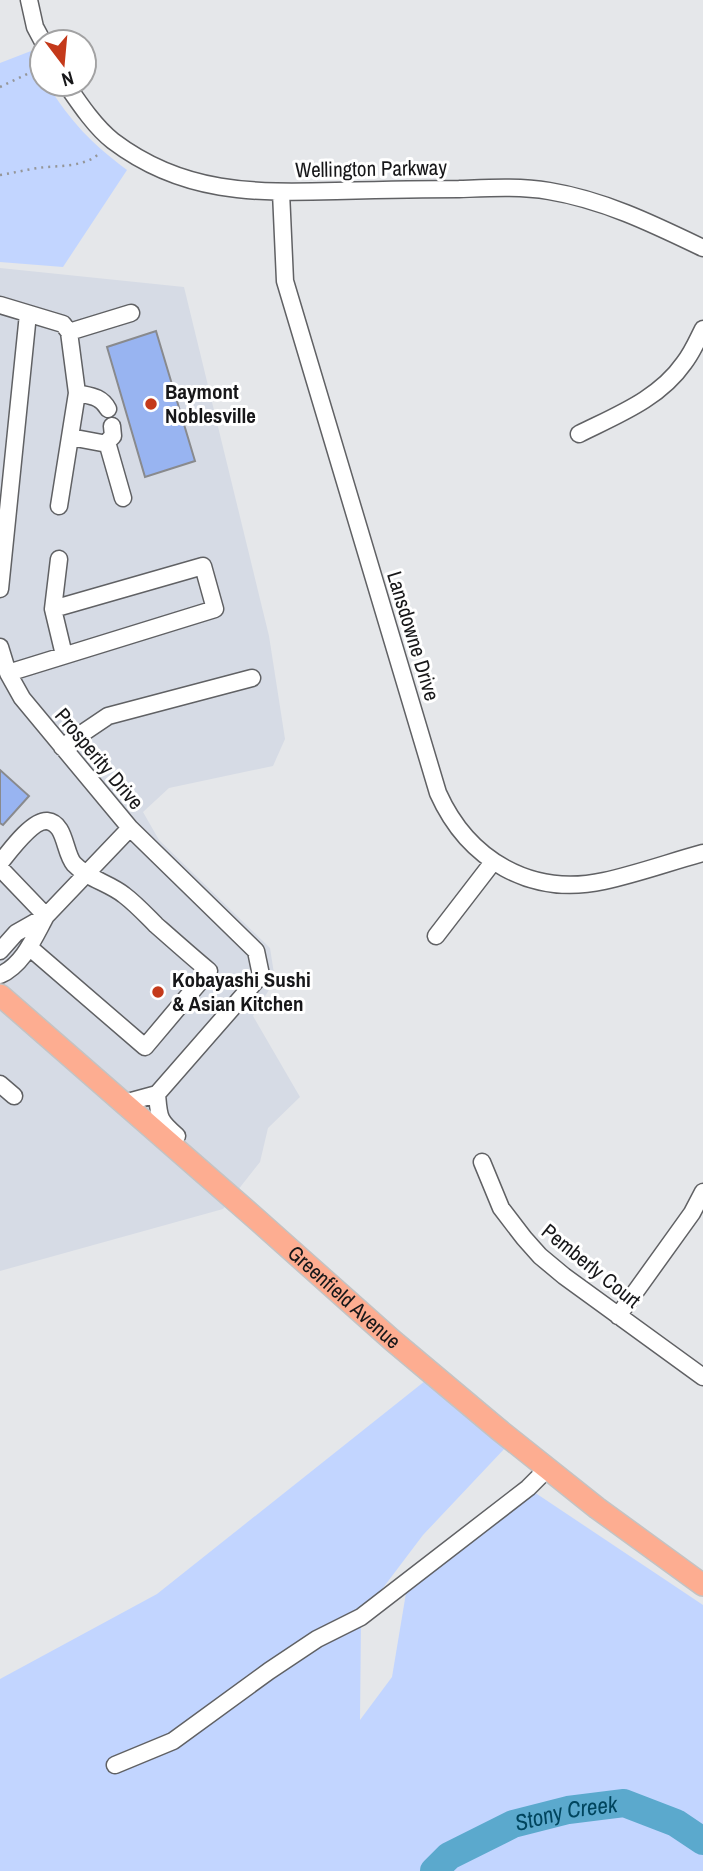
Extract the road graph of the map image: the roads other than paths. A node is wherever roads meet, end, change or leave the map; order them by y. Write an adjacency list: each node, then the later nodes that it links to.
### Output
1 (29, 0): 2 (street)
2 (36, 28)
3 (76, 98): 4 (street, Wellington Parkway)
4 (281, 192): 5 (street, Wellington Parkway); 30 (street, Lansdowne Drive)
5 (703, 248)
6 (0, 305): 8 (street)
7 (131, 313): 10 (street)
8 (28, 314): 10 (street); 19 (street)
9 (703, 329): 14 (street)
10 (69, 332): 11 (street)
11 (77, 393): 12 (street); 15 (street)
12 (108, 410)
13 (112, 426): 16 (street)
14 (579, 434)
15 (70, 437): 16 (street); 18 (street)
16 (107, 442): 17 (street)
17 (123, 499)
18 (59, 506)
19 (4, 509): 21 (street)
20 (59, 559): 22 (street)
21 (0, 589)
22 (53, 609): 24 (street); 24 (street)
23 (0, 647): 25 (street, Prosperity Drive)
24 (64, 655): 25 (street)
25 (8, 673): 27 (street, Prosperity Drive)
26 (252, 678): 27 (street)
27 (62, 747): 28 (street, Prosperity Drive)
28 (130, 828): 33 (street, Prosperity Drive); 41 (street)
29 (703, 853): 30 (street, Lansdowne Drive)
30 (493, 862): 35 (street)
31 (0, 863): 33 (street)
32 (0, 869): 34 (street)
33 (86, 873): 34 (street, Prosperity Drive); 36 (street)
34 (46, 916): 36 (street, Prosperity Drive); 37 (street, Prosperity Drive)
35 (436, 936)
36 (29, 947): 38 (street, Prosperity Drive)
37 (0, 951)
38 (0, 975)
39 (0, 995): 43 (main road, Greenfield Avenue)
40 (0, 1084): 42 (street)
41 (157, 1094): 43 (street); 46 (street)
42 (14, 1096)
43 (124, 1103): 46 (main road, Greenfield Avenue)
44 (482, 1163): 47 (street, Pemberly Court)
45 (703, 1192): 47 (street)
46 (287, 1246): 49 (main road, Greenfield Avenue)
47 (618, 1316): 48 (street, Pemberly Court)
48 (703, 1377)
49 (548, 1468): 50 (main road, Greenfield Avenue); 51 (street)
50 (702, 1581)
51 (116, 1765)

